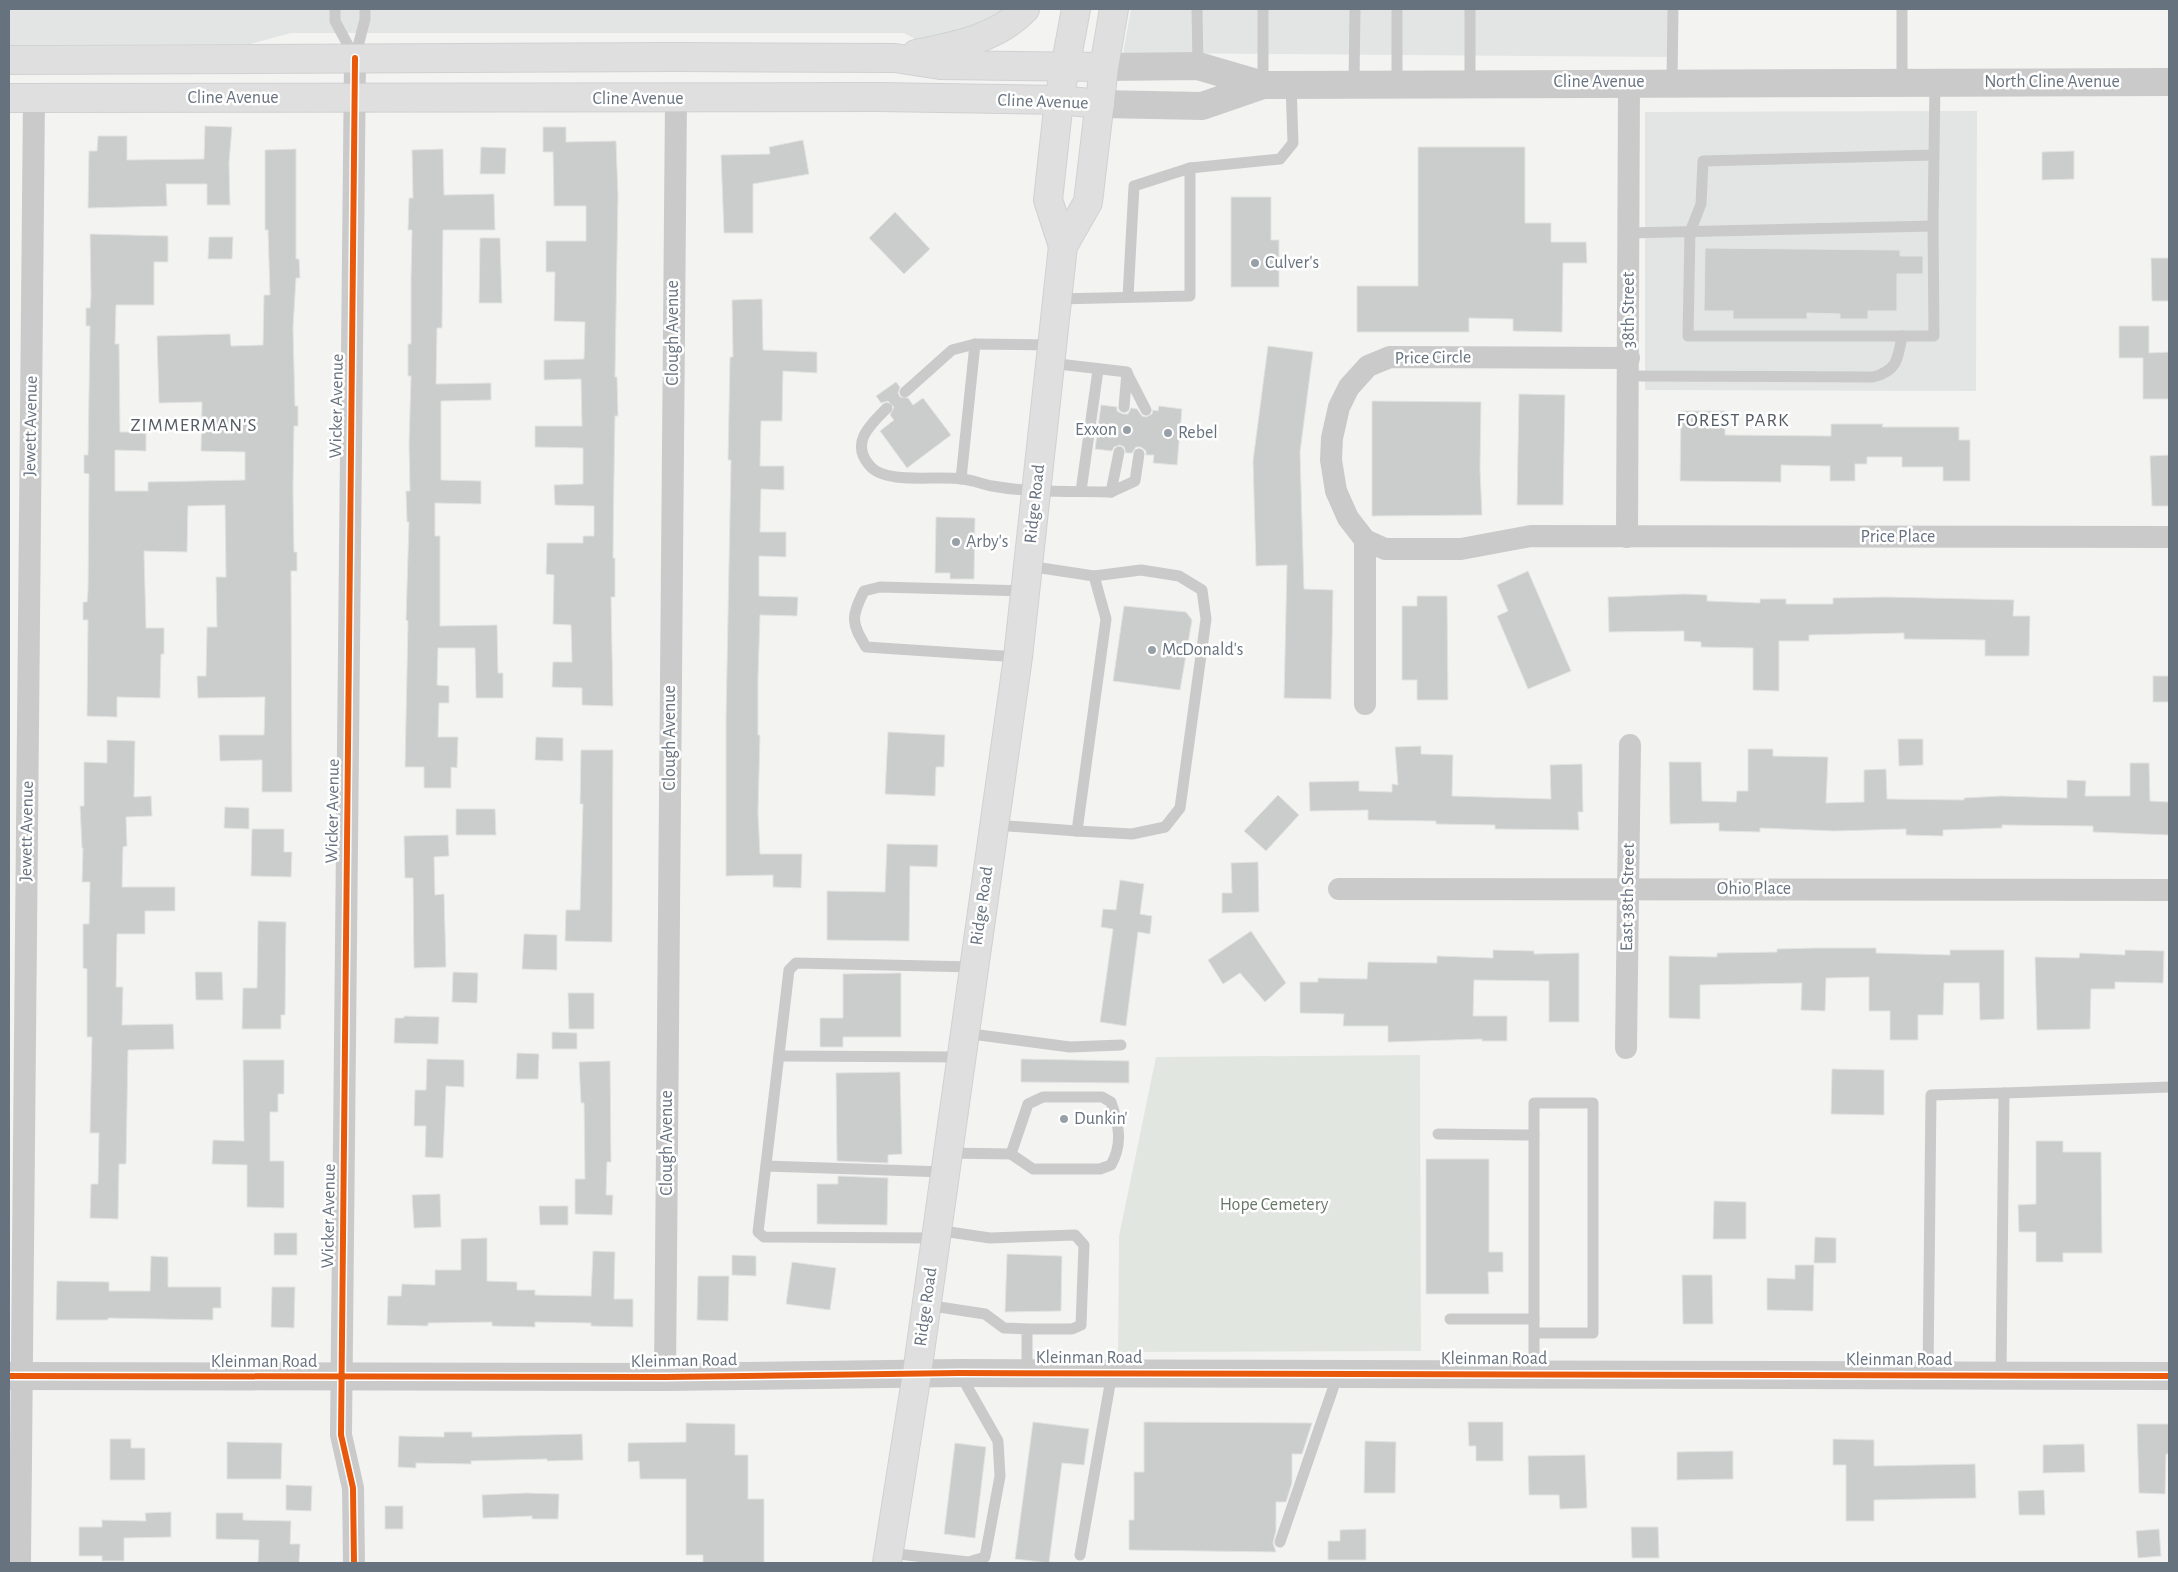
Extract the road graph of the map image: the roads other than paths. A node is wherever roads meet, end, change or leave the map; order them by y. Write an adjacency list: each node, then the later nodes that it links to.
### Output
1 (335, 9): 13 (lane)
2 (366, 9): 13 (lane)
3 (1025, 9): 14 (main road)
4 (1076, 9): 16 (main road, Ridge Road)
5 (1114, 9): 18 (main road, Ridge Road)
6 (1197, 9): 17 (lane)
7 (1263, 9): 28 (lane)
8 (1355, 9): 26 (lane)
9 (1397, 9): 27 (lane)
10 (1470, 9): 24 (lane)
11 (1673, 9): 20 (lane)
12 (1902, 9): 21 (lane)
13 (355, 58): 14 (main road, Cline Avenue); 15 (main road, Cline Avenue); 30 (street, Wicker Avenue)
14 (895, 58): 16 (main road, Cline Avenue)
15 (9, 60)
16 (1066, 66): 18 (main road, Cline Avenue); 32 (main road, Ridge Road)
17 (1198, 66): 18 (street, Cline Avenue); 28 (street, Cline Avenue)
18 (1104, 67): 33 (main road, Ridge Road)
19 (1629, 82): 20 (street, Cline Avenue); 24 (street, Cline Avenue); 38 (street, 38th Street)
20 (1672, 82): 21 (street, Cline Avenue)
21 (1902, 82): 22 (street, Cline Avenue)
22 (1935, 82): 23 (street, North Cline Avenue); 34 (lane)
23 (2169, 82)
24 (1470, 83): 27 (street, Cline Avenue)
25 (1291, 84): 26 (street, Cline Avenue); 28 (street, Cline Avenue); 35 (lane)
26 (1354, 84): 27 (street, Cline Avenue)
27 (1396, 84)
28 (1263, 85): 33 (street, Cline Avenue)
29 (21, 98): 30 (main road, Cline Avenue); 95 (street, Jewett Avenue)
30 (354, 98): 31 (main road, Cline Avenue); 100 (street, Wicker Avenue)
31 (676, 99): 32 (main road, Cline Avenue); 99 (street, Clough Avenue)
32 (1060, 100): 33 (main road, Cline Avenue); 39 (main road, Ridge Road)
33 (1100, 104): 39 (main road, Ridge Road)
34 (1933, 155): 36 (lane); 37 (lane)
35 (1190, 168): 40 (lane); 40 (lane)
36 (1933, 226): 37 (lane); 42 (lane)
37 (1690, 232): 38 (lane); 42 (lane)
38 (1629, 233): 45 (street, 38th Street)
39 (1063, 246): 41 (main road, Ridge Road)
40 (1128, 298): 41 (lane)
41 (1056, 299): 44 (main road, Ridge Road)
42 (1902, 336): 45 (lane)
43 (976, 344): 44 (lane); 48 (lane); 54 (lane)
44 (1050, 354): 46 (lane); 55 (main road, Ridge Road)
45 (1629, 367): 58 (street, 38th Street); 60 (street, Price Circle)
46 (1098, 370): 47 (lane); 56 (lane)
47 (1127, 372): 50 (lane); 51 (lane)
48 (905, 392)
49 (886, 408): 54 (lane)
50 (1124, 408)
51 (1146, 410)
52 (1119, 452): 57 (lane)
53 (1139, 454): 57 (lane)
54 (961, 478): 55 (lane)
55 (1036, 490): 56 (lane); 62 (main road, Ridge Road)
56 (1081, 491): 57 (lane)
57 (1110, 492)
58 (1627, 537): 59 (street, Price Place); 60 (street)
59 (2169, 537)
60 (1365, 540): 64 (street)
61 (1094, 576): 62 (lane); 67 (lane); 67 (lane)
62 (1026, 579): 63 (main road, Ridge Road); 63 (lane)
63 (1018, 657): 66 (main road, Ridge Road)
64 (1365, 704)
65 (1630, 745): 69 (street, East 38th Street)
66 (994, 825): 67 (lane); 71 (main road, Ridge Road)
67 (1077, 831)
68 (1339, 889): 69 (street, Ohio Place)
69 (1627, 889): 70 (street, Ohio Place); 74 (street, East 38th Street)
70 (2169, 890)
71 (974, 967): 72 (main road, Ridge Road); 75 (lane)
72 (963, 1045): 73 (lane); 75 (lane); 81 (main road, Ridge Road)
73 (1121, 1045)
74 (1626, 1048)
75 (779, 1056): 82 (lane)
76 (2169, 1087): 77 (lane)
77 (2004, 1093): 96 (lane); 97 (lane)
78 (1438, 1134): 79 (lane)
79 (1534, 1135): 86 (lane); 88 (lane)
80 (1011, 1154): 80 (lane); 81 (lane)
81 (946, 1163): 82 (lane); 83 (main road, Ridge Road)
82 (766, 1166): 83 (lane)
83 (936, 1234): 84 (main road, Ridge Road); 87 (lane)
84 (926, 1305): 87 (lane); 89 (main road, Ridge Road)
85 (1450, 1319): 86 (lane)
86 (1534, 1319): 88 (lane)
87 (1027, 1329): 91 (lane)
88 (1534, 1333): 94 (lane)
89 (917, 1373): 90 (street, Kleinman Road); 99 (street, Kleinman Road); 103 (main road, Ridge Road)
90 (959, 1373): 91 (street, Kleinman Road); 106 (lane)
91 (1026, 1373): 92 (street, Kleinman Road)
92 (1112, 1373): 93 (street, Kleinman Road); 102 (lane)
93 (1338, 1374): 94 (street, Kleinman Road); 101 (lane)
94 (1534, 1374): 96 (street, Kleinman Road)
95 (15, 1376): 100 (street, Kleinman Road); 104 (street, Jewett Avenue)
96 (1928, 1376): 97 (street, Kleinman Road)
97 (2001, 1376): 98 (street, Kleinman Road)
98 (2169, 1376)
99 (665, 1377): 100 (street, Kleinman Road)
100 (342, 1378): 105 (street, Wicker Avenue)
101 (1280, 1542)
102 (1080, 1555)
103 (888, 1558): 106 (lane)
104 (20, 1563)
105 (354, 1563)
106 (969, 1563)

